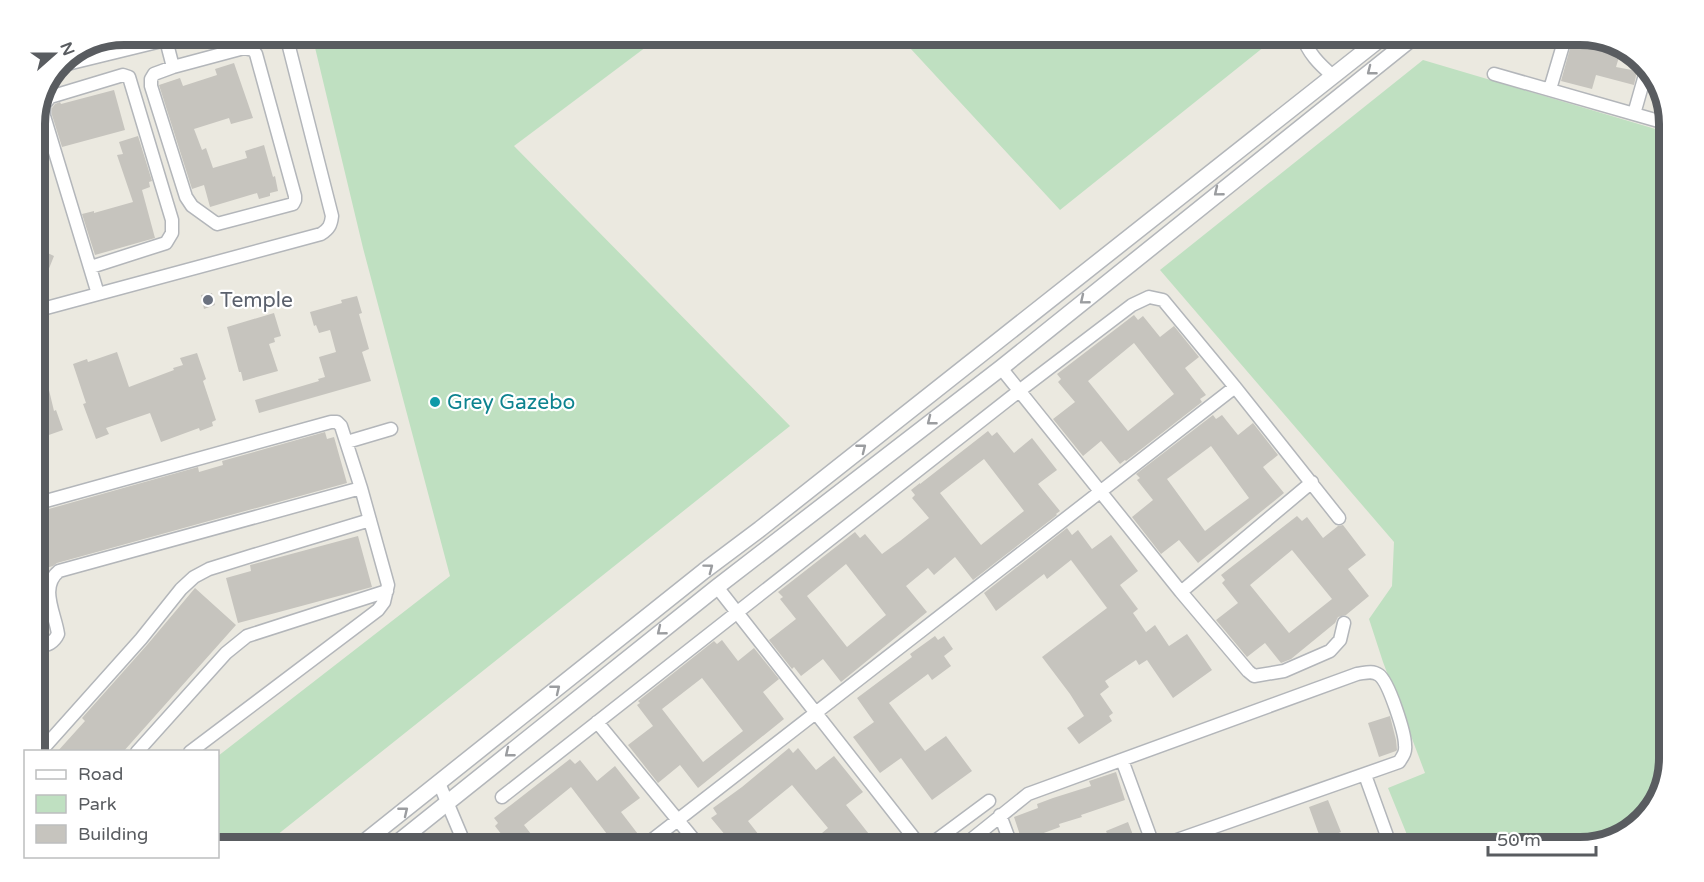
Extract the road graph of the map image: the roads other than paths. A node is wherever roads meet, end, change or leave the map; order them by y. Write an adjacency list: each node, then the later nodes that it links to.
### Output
1 (145, 45): 8 (street)
2 (167, 45): 9 (street)
3 (289, 45): 19 (street)
4 (1306, 45): 11 (street)
5 (1371, 45): 11 (street)
6 (1402, 45): 21 (street, one-way to 21)
7 (1563, 45): 13 (street)
8 (84, 60)
9 (173, 67): 9 (street)
10 (1494, 74): 13 (street)
11 (1332, 76): 32 (street, one-way to 11)
12 (1644, 78): 15 (street)
13 (1550, 90): 15 (street)
14 (52, 92): 18 (street)
15 (1634, 114): 17 (street)
16 (45, 119): 18 (street)
17 (1659, 121)
18 (90, 267): 19 (street)
19 (98, 294): 20 (street)
20 (45, 308)
21 (1000, 368): 23 (street); 33 (street, one-way to 33)
22 (1235, 387): 23 (street); 26 (street); 28 (street)
23 (1019, 391): 28 (street); 37 (street)
24 (391, 429): 25 (street)
25 (347, 442): 27 (street); 29 (street)
26 (1312, 482): 30 (street); 36 (street)
27 (361, 488): 31 (street); 39 (street)
28 (1100, 492): 36 (street); 40 (street)
29 (45, 501)
30 (1339, 518)
31 (370, 520): 35 (street); 42 (street)
32 (760, 529): 33 (street); 47 (street, one-way to 32)
33 (772, 545): 34 (street)
34 (717, 587): 37 (street); 50 (street, one-way to 50)
35 (387, 591): 43 (street); 44 (street)
36 (1180, 592): 38 (street)
37 (737, 612): 40 (street); 41 (street)
38 (1344, 623)
39 (45, 646)
40 (816, 713): 52 (street); 58 (street)
41 (597, 722): 48 (street); 52 (street)
42 (45, 746)
43 (139, 750)
44 (193, 750)
45 (1122, 760): 46 (street); 51 (street); 62 (street)
46 (1365, 775): 63 (street); 64 (street)
47 (439, 783): 50 (street); 53 (street, one-way to 47)
48 (502, 797)
49 (989, 801): 59 (street)
50 (448, 802): 54 (street); 55 (street)
51 (1000, 815): 60 (street); 61 (street)
52 (678, 820): 56 (street); 57 (street)
53 (372, 837)
54 (405, 837)
55 (462, 837)
56 (657, 837)
57 (691, 837)
58 (912, 837)
59 (942, 837)
60 (975, 837)
61 (1008, 837)
62 (1152, 837)
63 (1187, 837)
64 (1387, 837)

